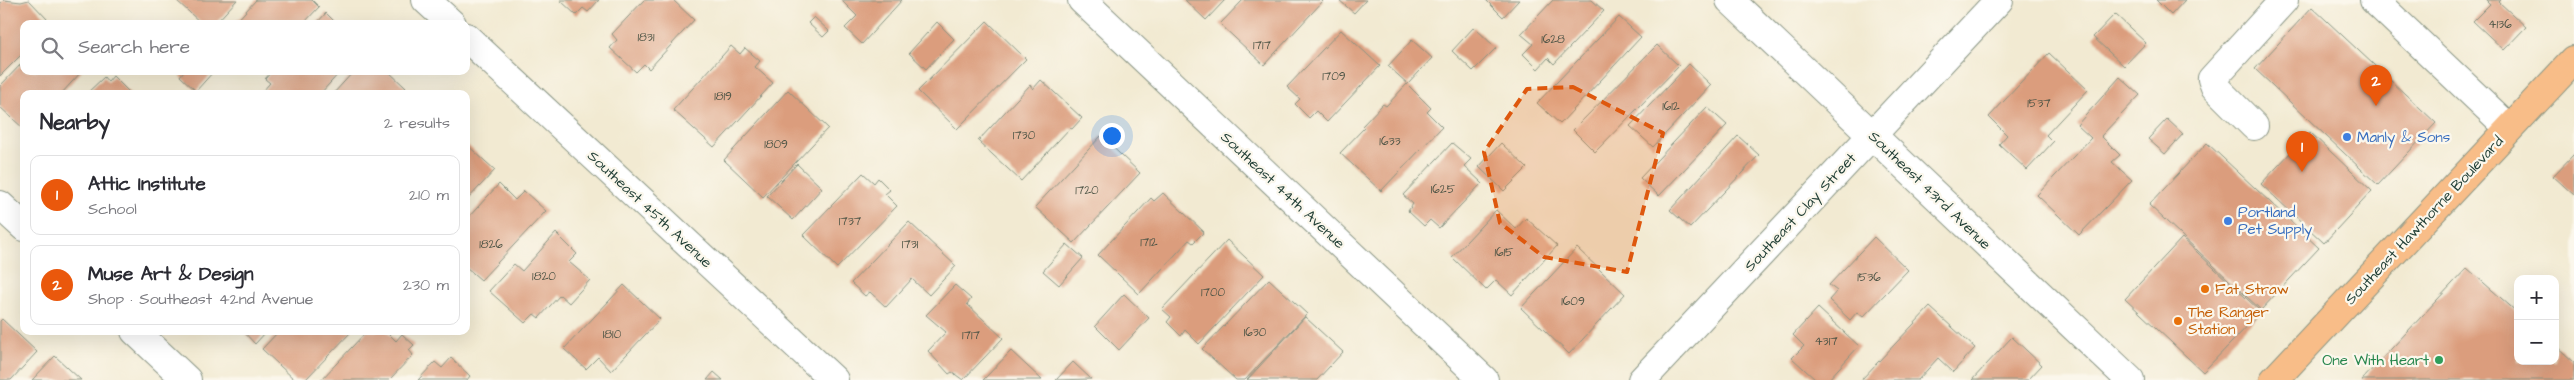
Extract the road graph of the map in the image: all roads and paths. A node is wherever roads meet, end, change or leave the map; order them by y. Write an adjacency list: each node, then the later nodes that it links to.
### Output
1 (426, 0): 7 (street)
2 (1082, 0): 18 (street, Southeast 44th Avenue)
3 (1730, 0): 12 (street, Southeast 43rd Avenue)
4 (1999, 0): 12 (street, Southeast Clay Street)
5 (2284, 0): 10 (street)
6 (2374, 0): 11 (street)
7 (448, 20)
8 (470, 41): 17 (street, Southeast 45th Avenue)
9 (2574, 60): 11 (main road, Southeast Hawthorne Boulevard)
10 (2254, 126)
11 (2509, 128): 21 (main road, Southeast Hawthorne Boulevard)
12 (1872, 135): 19 (street, Southeast Clay Street); 20 (street, Southeast 43rd Avenue)
13 (0, 205): 14 (street)
14 (20, 223)
15 (139, 335): 16 (street)
16 (187, 380)
17 (834, 380)
18 (1484, 380)
19 (1642, 380)
20 (2130, 380)
21 (2274, 380)

